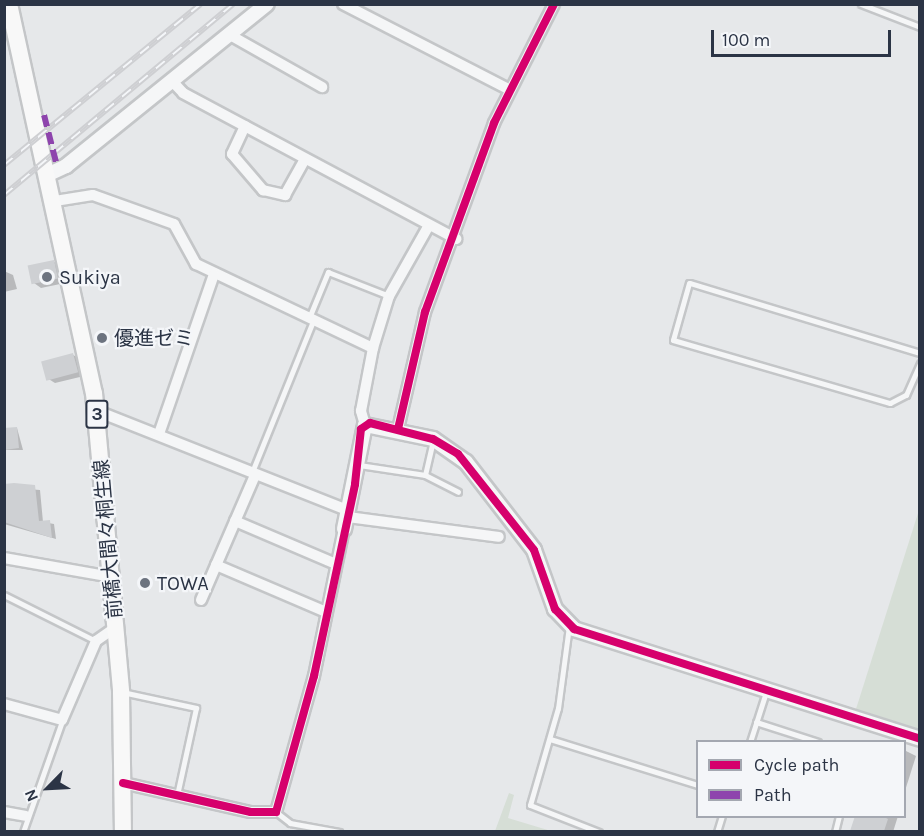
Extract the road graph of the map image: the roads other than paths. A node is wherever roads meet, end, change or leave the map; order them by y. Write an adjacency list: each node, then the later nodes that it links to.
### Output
1 (9, 4): 13 (main road, 前橋大間々桐生線 / 3)
2 (267, 4): 7 (street)
3 (343, 4): 10 (street)
4 (554, 4): 10 (street)
5 (861, 4): 6 (lane)
6 (920, 27)
7 (230, 34): 8 (street); 9 (street)
8 (172, 81): 11 (street); 13 (street)
9 (322, 87)
10 (510, 90): 16 (street)
11 (245, 126): 12 (street); 12 (street)
12 (305, 159): 15 (street)
13 (49, 174): 14 (main road, 前橋大間々桐生線 / 3)
14 (55, 201): 17 (street); 23 (main road, 前橋大間々桐生線 / 3)
15 (429, 225): 16 (street); 18 (street)
16 (456, 239): 25 (street)
17 (214, 274): 19 (street); 26 (street)
18 (389, 296): 19 (lane); 20 (street)
19 (310, 320): 20 (street); 29 (lane)
20 (373, 348): 24 (street)
21 (920, 353): 22 (lane)
22 (920, 363)
23 (97, 411): 26 (street); 38 (main road, 前橋大間々桐生線 / 3)
24 (365, 425): 25 (street); 28 (street)
25 (398, 429): 27 (street)
26 (159, 434): 29 (street)
27 (433, 439): 30 (lane); 42 (street)
28 (358, 464): 30 (lane); 32 (street)
29 (253, 475): 32 (street); 33 (street)
30 (425, 475): 31 (lane)
31 (458, 492)
32 (347, 519): 34 (street); 36 (street)
33 (235, 521): 36 (street); 37 (street)
34 (500, 537)
35 (4, 558): 38 (street)
36 (336, 564): 41 (street)
37 (216, 565): 40 (street); 41 (street)
38 (112, 577): 43 (main road, 前橋大間々桐生線 / 3)
39 (4, 595): 44 (lane)
40 (201, 600)
41 (326, 612): 58 (street)
42 (569, 624): 45 (street); 50 (lane)
43 (116, 627): 44 (street); 46 (main road, 前橋大間々桐生線 / 3)
44 (96, 641): 48 (street)
45 (766, 691): 49 (lane); 51 (street)
46 (121, 692): 54 (main road, 前橋大間々桐生線 / 3); 56 (lane)
47 (4, 704): 48 (street)
48 (63, 720): 59 (lane)
49 (756, 722): 52 (lane); 53 (lane)
50 (550, 739): 55 (lane); 65 (lane)
51 (920, 739)
52 (750, 740)
53 (815, 740)
54 (123, 783): 56 (street); 62 (main road, 前橋大間々桐生線 / 3)
55 (696, 784)
56 (177, 795): 58 (street)
57 (4, 812): 59 (street)
58 (276, 812): 60 (lane)
59 (26, 816): 61 (lane)
60 (295, 824): 63 (lane); 64 (lane)
61 (23, 831)
62 (123, 831)
63 (293, 831)
64 (339, 831)
65 (598, 831)

